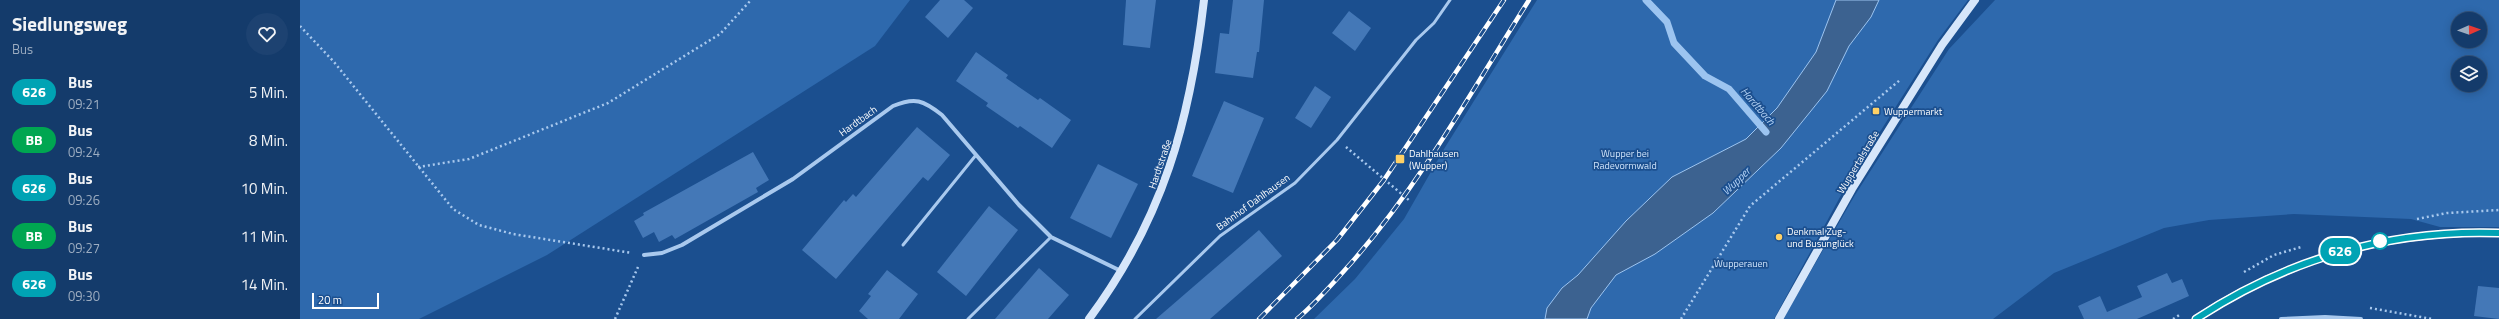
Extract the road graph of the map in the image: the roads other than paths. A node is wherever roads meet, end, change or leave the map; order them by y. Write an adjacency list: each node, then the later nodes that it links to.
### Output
1 (1204, 0): 9 (main road, Hardtstraße)
2 (1450, 0): 12 (lane, Bahnhof Dahlhausen)
3 (1974, 0): 13 (main road, Wuppertalstraße)
4 (976, 156): 6 (street, Hardtbach); 7 (lane); 8 (street, Hardtbach)
5 (2499, 233): 14 (main road)
6 (1050, 238): 9 (street, Hardtbach); 10 (lane)
7 (903, 246)
8 (644, 254)
9 (1123, 272): 11 (main road, Hardtstraße)
10 (968, 319)
11 (1089, 319)
12 (1135, 319)
13 (1779, 319)
14 (2196, 319)
15 (2282, 319): 16 (street)
16 (2361, 319)

